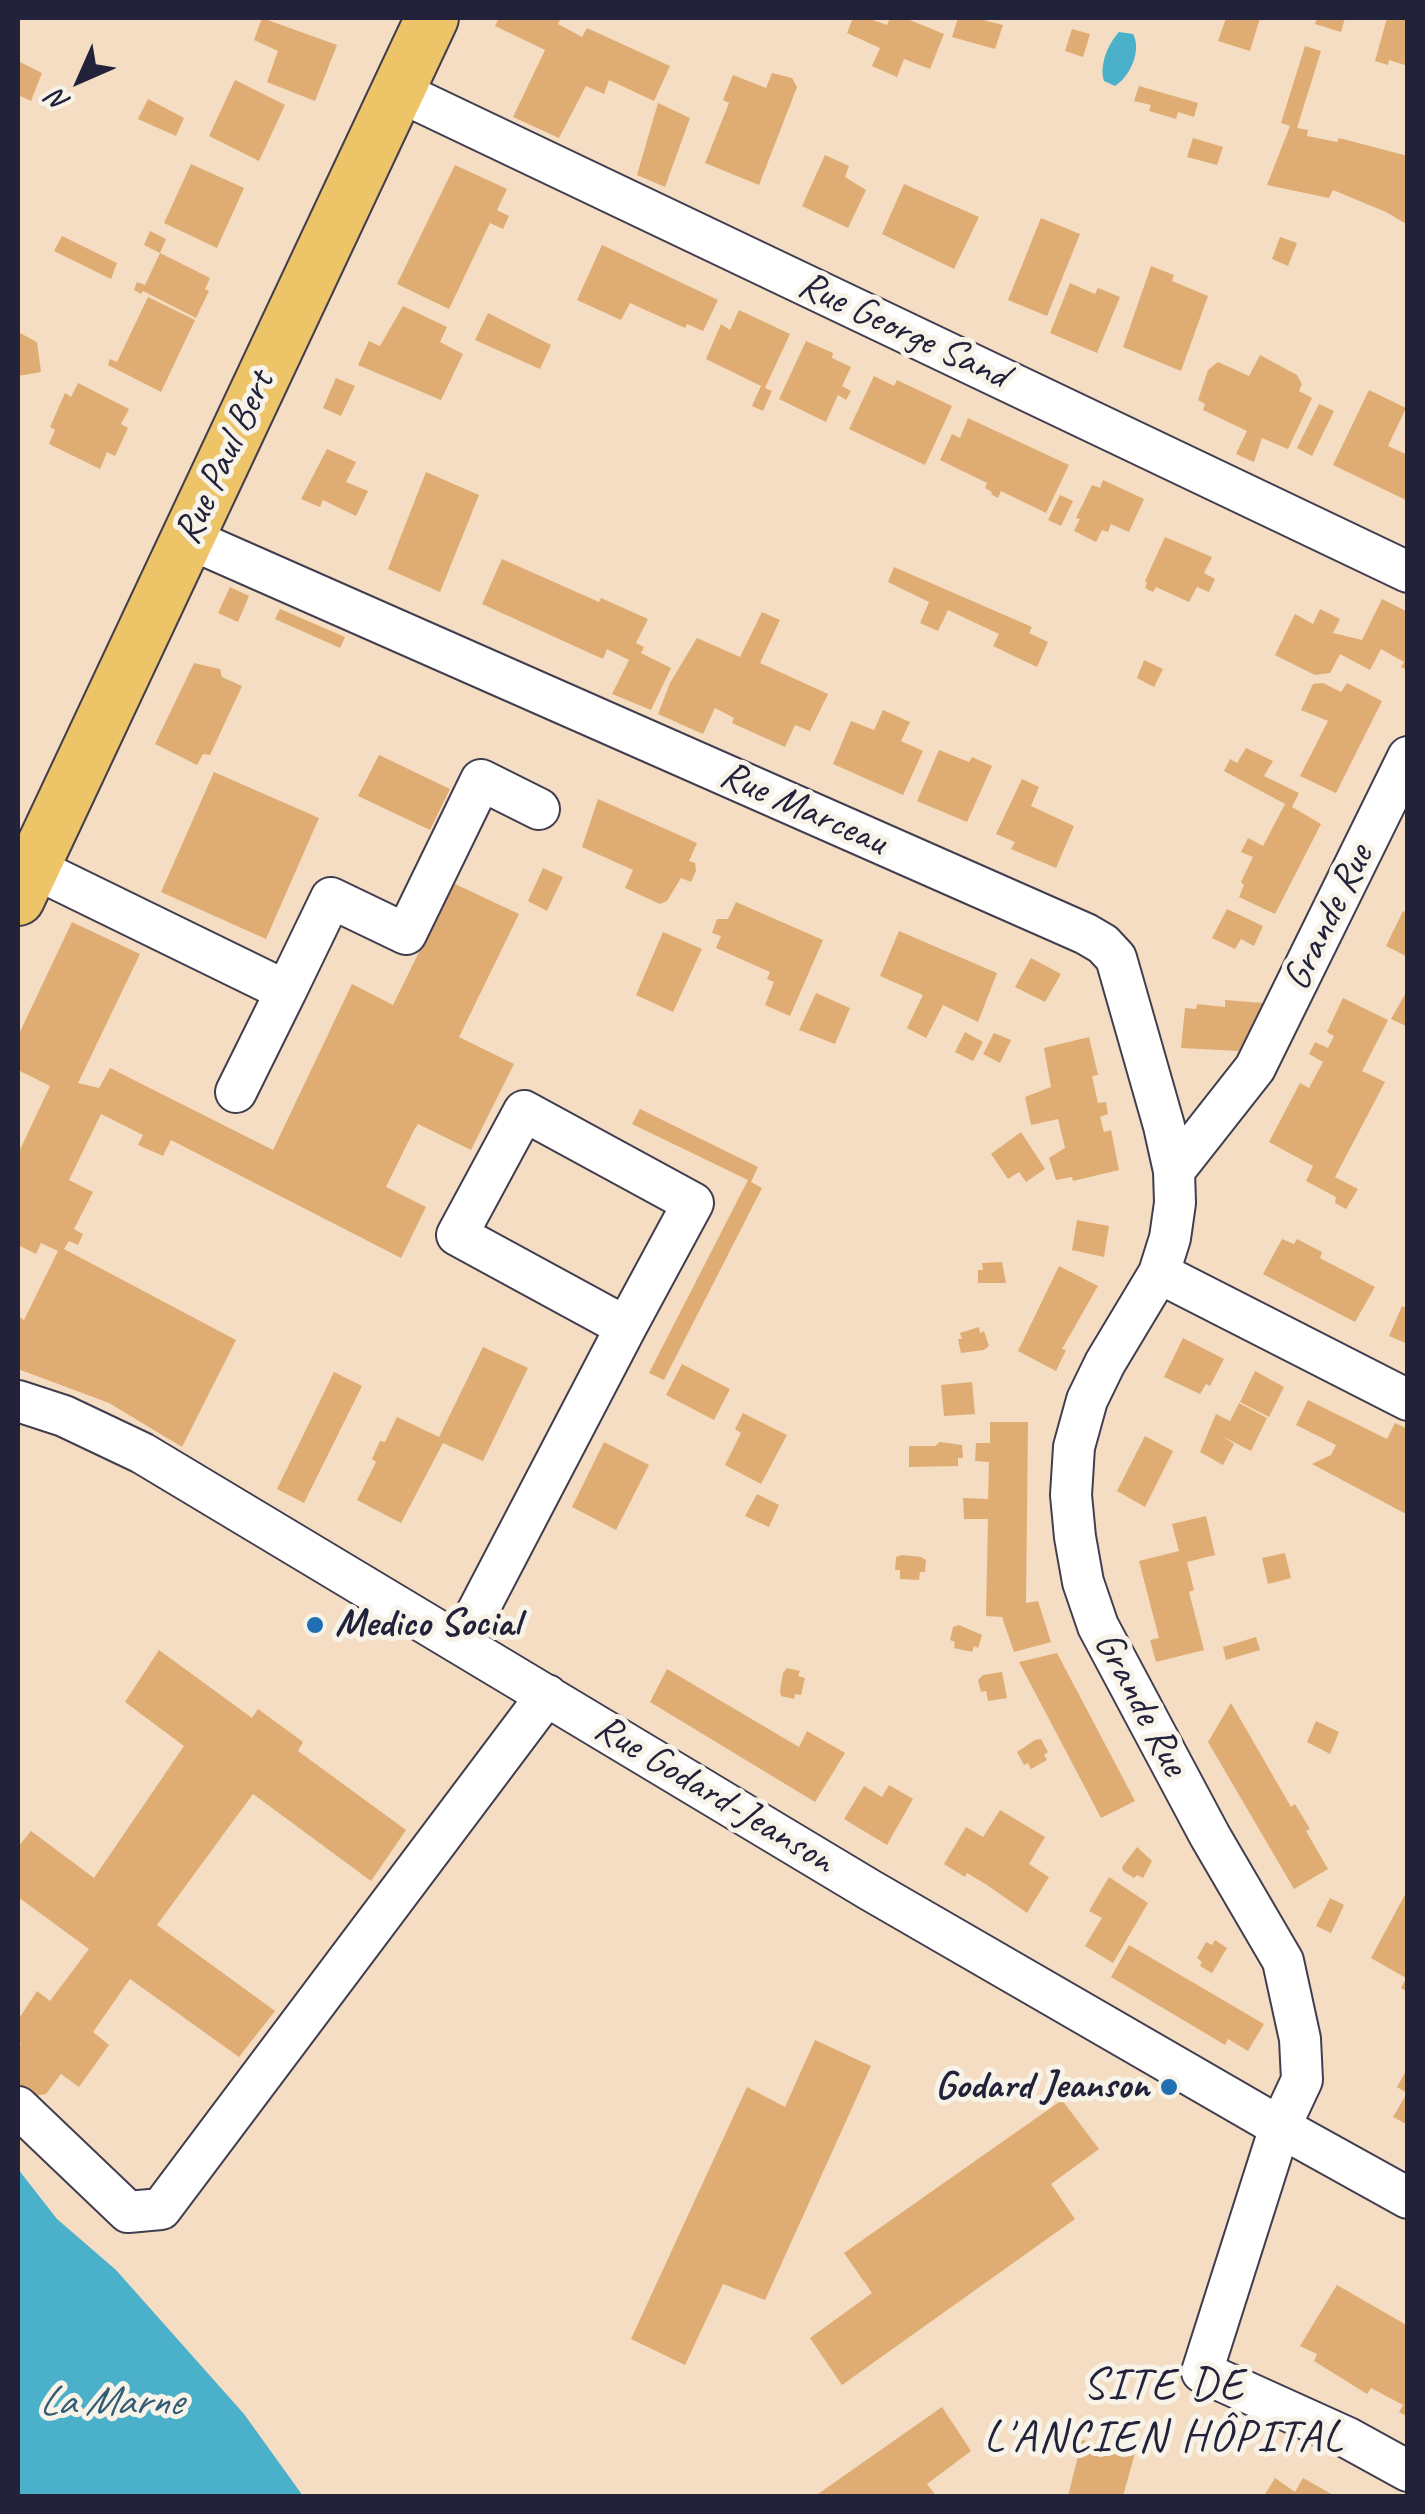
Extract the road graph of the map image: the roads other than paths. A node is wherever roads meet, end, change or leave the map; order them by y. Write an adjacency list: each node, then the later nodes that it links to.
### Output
1 (432, 18): 2 (main road, Rue Paul Bert)
2 (398, 91): 3 (main road, Rue Paul Bert); 4 (street, Rue George Sand)
3 (188, 538): 7 (main road, Rue Paul Bert); 10 (street, Rue Marceau)
4 (1408, 572)
5 (1408, 757): 10 (street, Grande Rue)
6 (540, 808): 8 (street)
7 (25, 883): 8 (street)
8 (286, 990): 9 (street)
9 (236, 1092)
10 (1174, 1171): 11 (street, Rue Marceau)
11 (1159, 1272): 13 (street); 18 (street, Grande Rue)
12 (626, 1327): 12 (street); 15 (street)
13 (1408, 1400)
14 (18, 1401): 15 (street, Rue Godard-Jeanson)
15 (461, 1644): 16 (street, Rue Godard-Jeanson)
16 (547, 1695): 17 (street); 18 (street, Rue Godard-Jeanson)
17 (18, 2107)
18 (1280, 2127): 19 (street, Rue Godard-Jeanson); 20 (street, Grande Rue)
19 (1408, 2198)
20 (1408, 2471)

